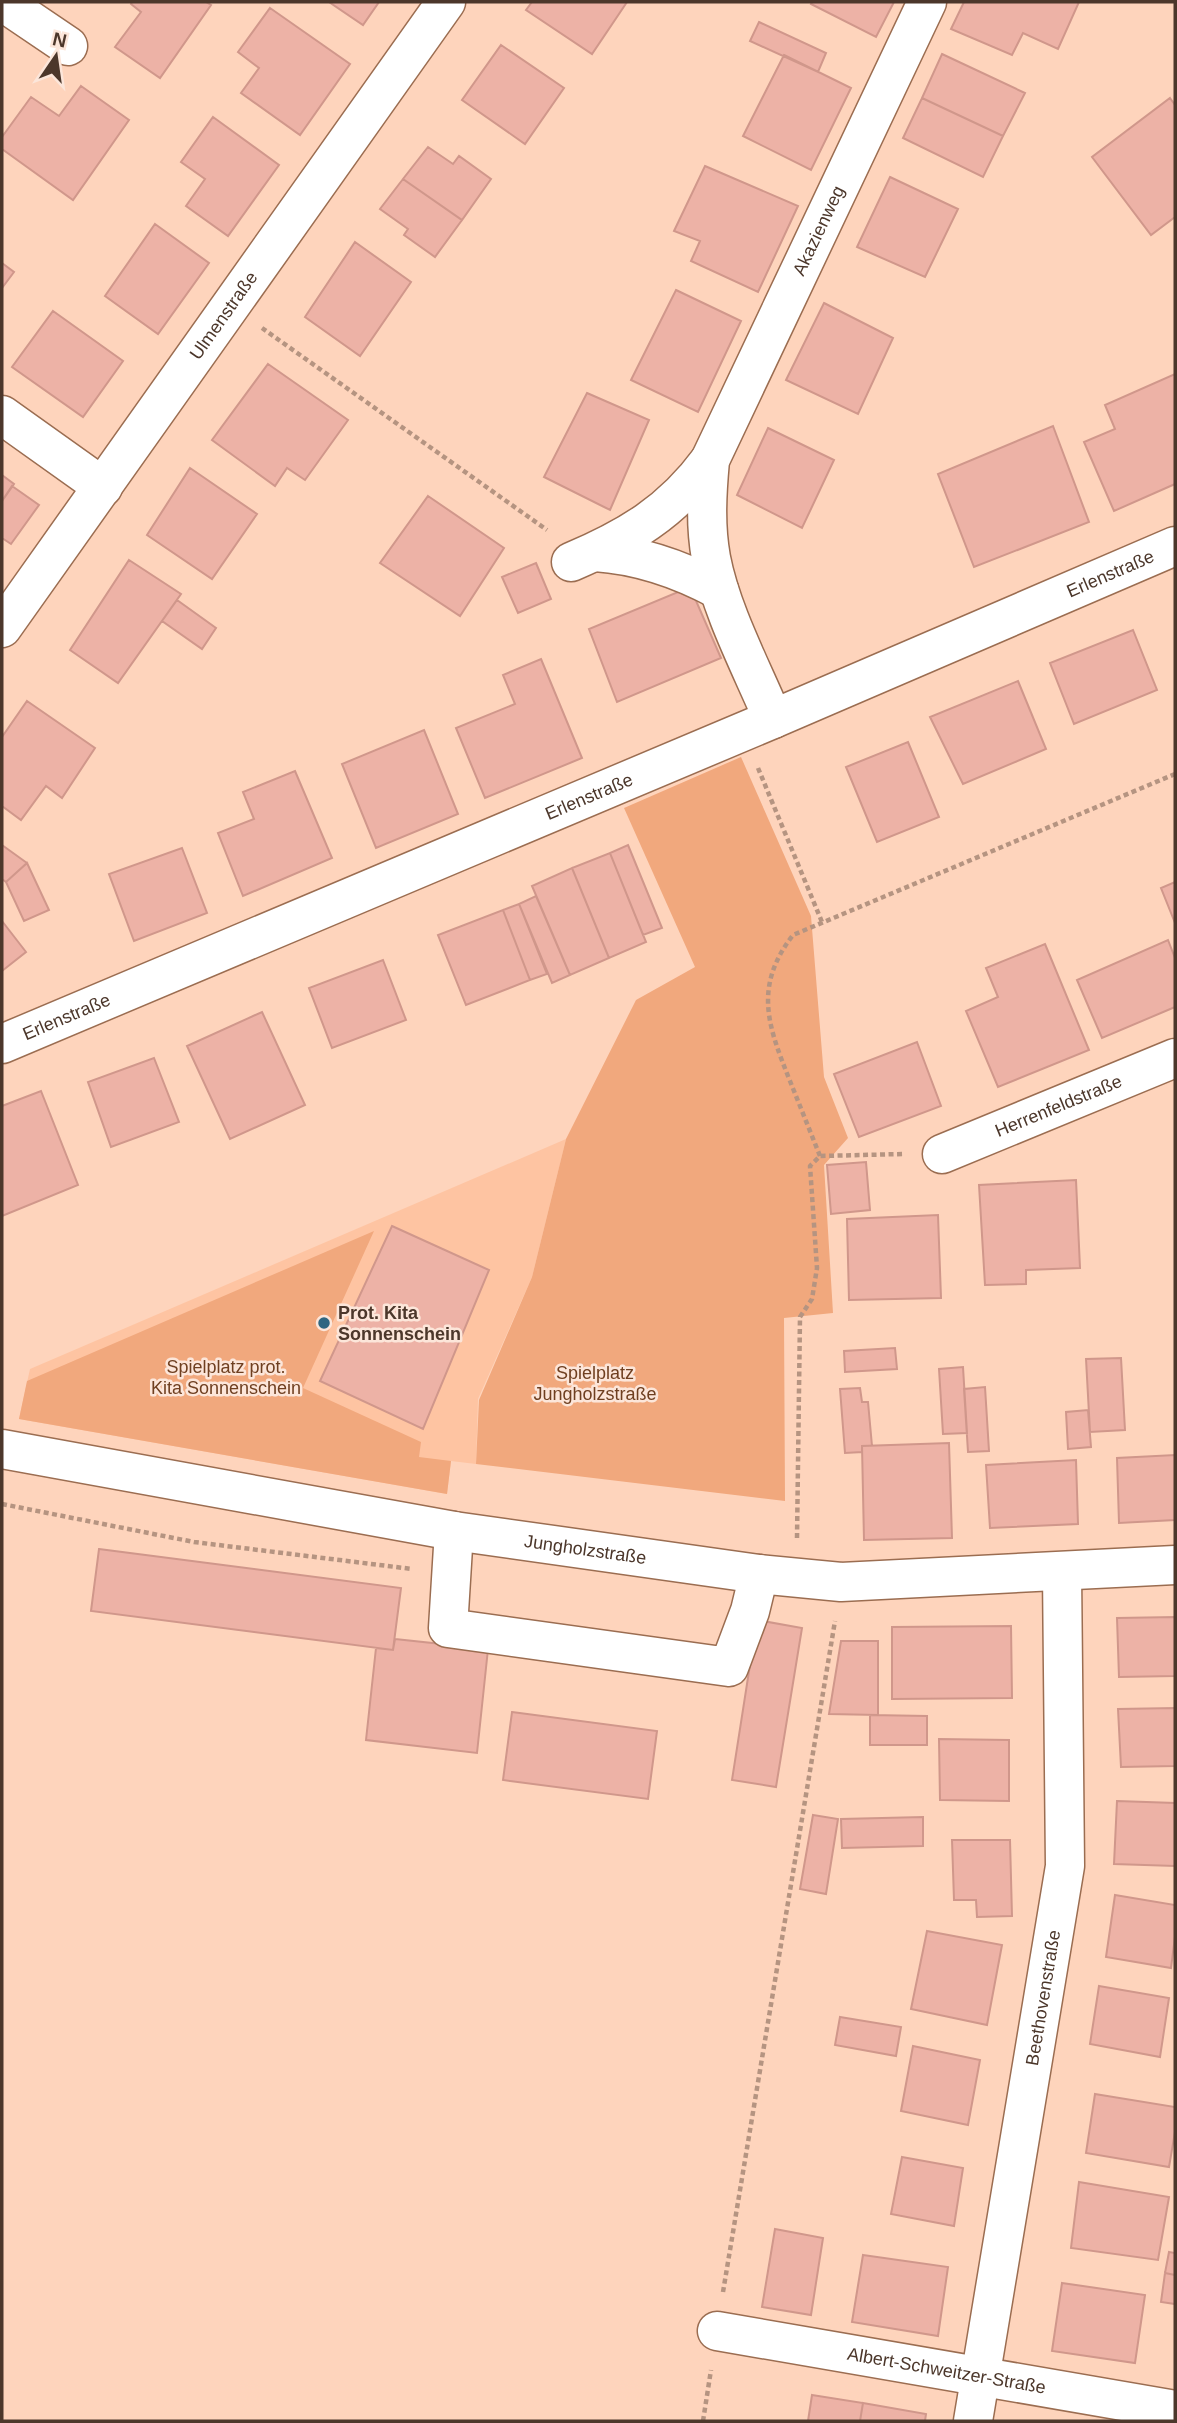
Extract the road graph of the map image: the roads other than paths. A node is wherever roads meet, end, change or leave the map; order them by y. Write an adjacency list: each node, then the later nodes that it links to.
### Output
1 (3, 2): 4 (street)
2 (446, 2): 7 (street, Ulmenstraße)
3 (927, 2): 6 (street, Akazienweg)
4 (68, 46)
5 (2, 415): 7 (street)
6 (710, 460): 9 (street, Akazienweg); 9 (street, Akazienweg)
7 (103, 487): 10 (street, Ulmenstraße)
8 (1175, 546): 11 (street, Erlenstraße)
9 (719, 590): 11 (street, Akazienweg)
10 (2, 628)
11 (758, 726): 12 (street, Erlenstraße)
12 (2, 1044)
13 (1175, 1058): 14 (street, Herrenfeldstraße)
14 (942, 1154)
15 (2, 1449): 16 (street, Jungholzstraße)
16 (454, 1531): 19 (street, Jungholzstraße); 19 (street)
17 (1175, 1565): 18 (street, Jungholzstraße)
18 (1062, 1572): 19 (street, Jungholzstraße); 21 (street, Beethovenstraße)
19 (758, 1574)
20 (717, 2331): 21 (street, Albert-Schweitzer-Straße)
21 (981, 2378): 22 (street, Albert-Schweitzer-Straße); 23 (street, Beethovenstraße)
22 (1175, 2410)
23 (973, 2421)

